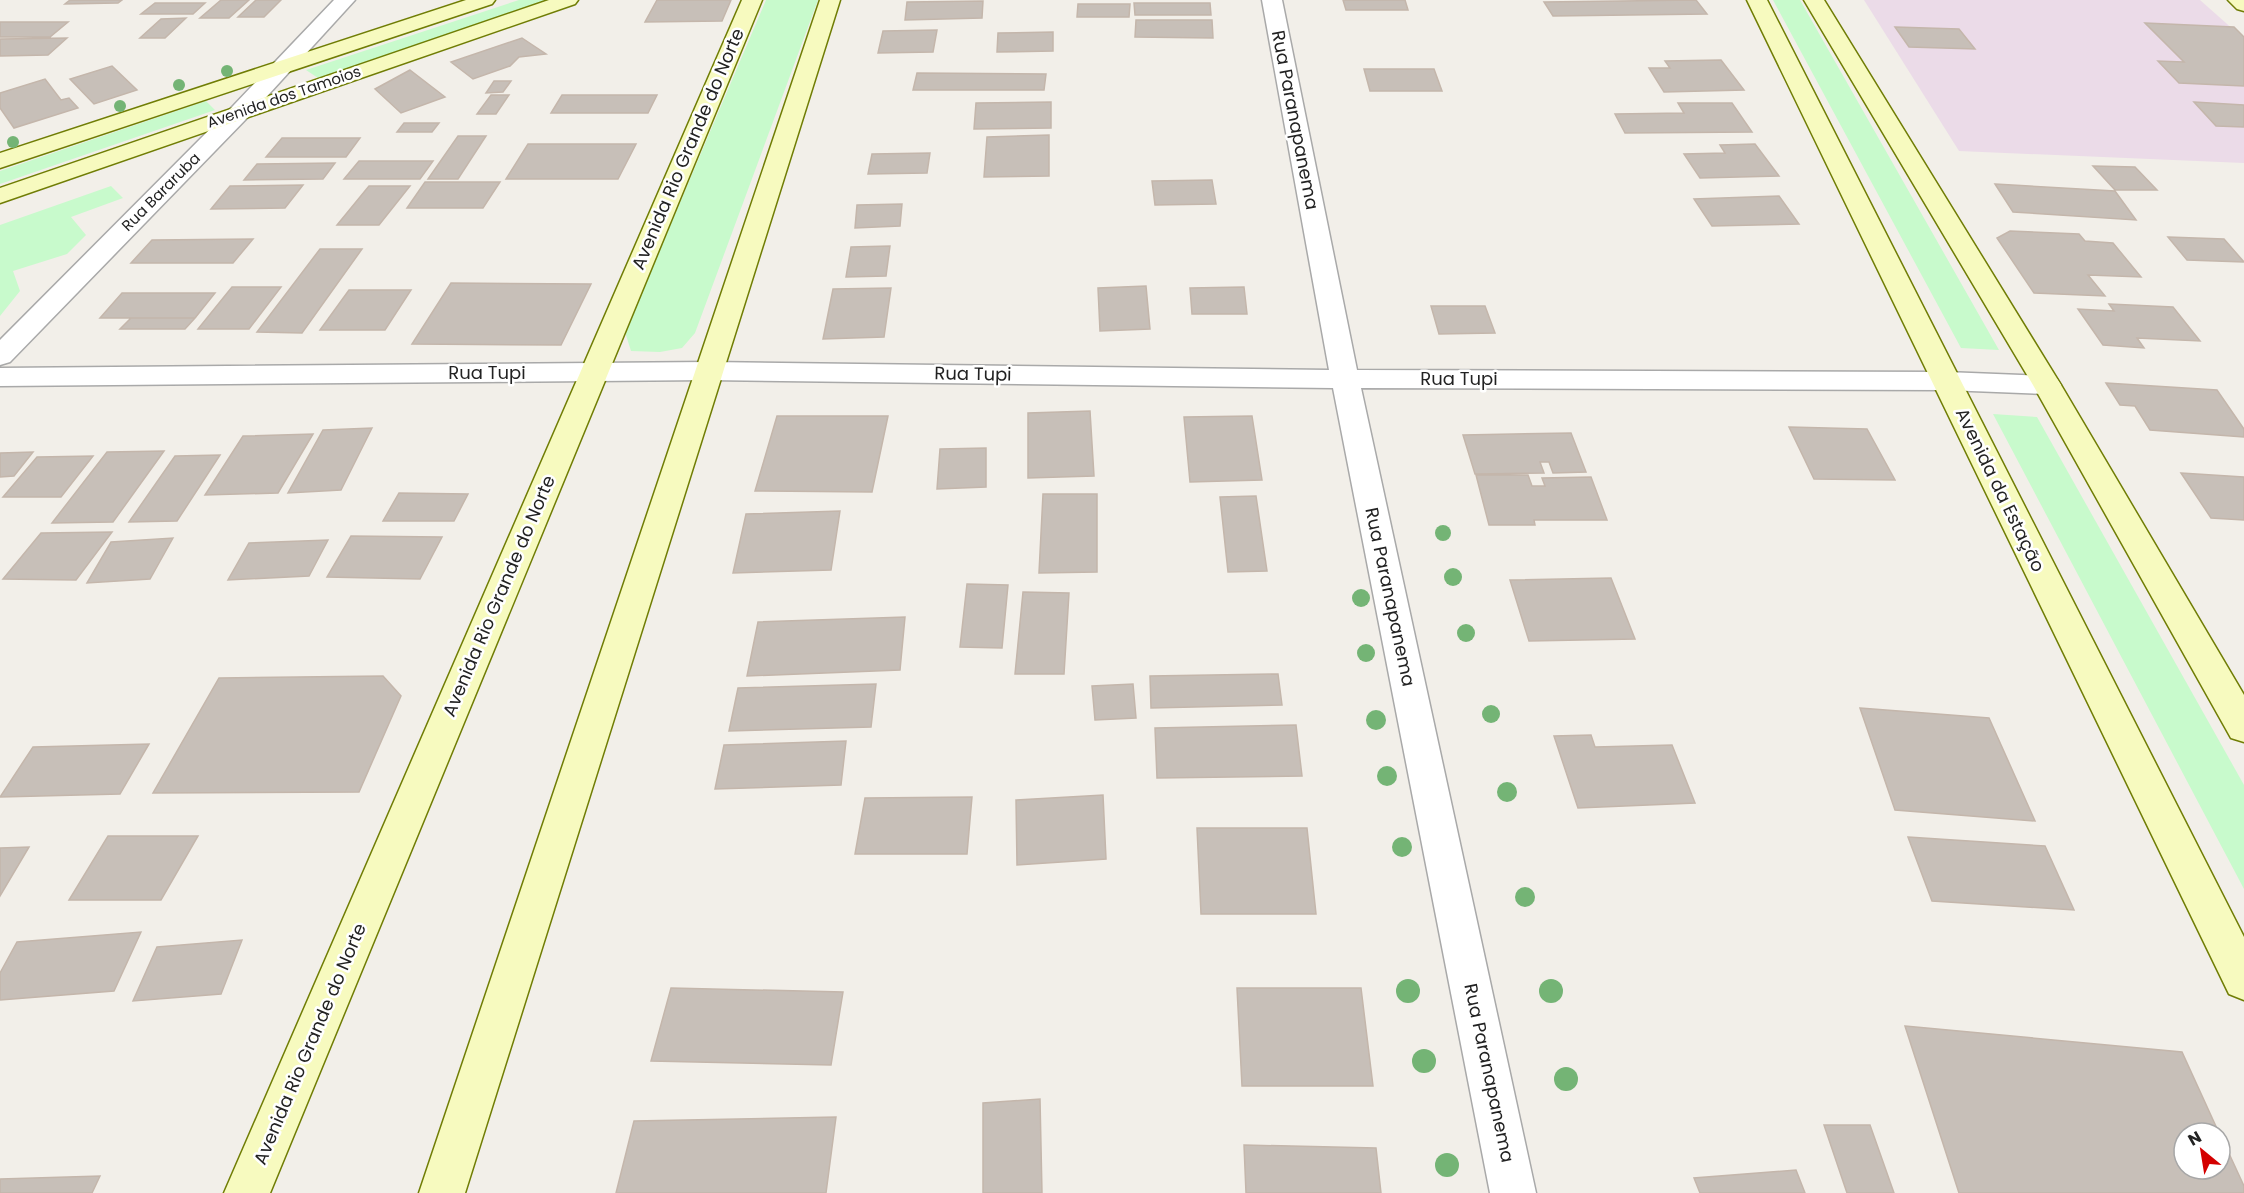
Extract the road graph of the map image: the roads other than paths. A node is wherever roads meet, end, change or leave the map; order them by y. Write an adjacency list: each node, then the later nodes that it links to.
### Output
1 (345, 0): 11 (street, Rua Bararuba)
2 (485, 0): 11 (street, Avenida dos Tamoios)
3 (568, 0): 12 (street, Avenida dos Tamoios)
4 (752, 0): 17 (street, Avenida Rio Grande do Norte)
5 (830, 0): 16 (street)
6 (1272, 0): 19 (street, Rua Paranapanema)
7 (1757, 0): 20 (street, Avenida da Estação)
8 (1814, 0): 21 (street)
9 (2238, 0): 10 (street)
10 (2244, 5)
11 (285, 65): 12 (street, Rua Bararuba); 13 (street, Avenida dos Tamoios)
12 (241, 111): 14 (street, Avenida dos Tamoios); 15 (street, Rua Bararuba)
13 (0, 160)
14 (0, 196)
15 (0, 356)
16 (709, 371): 17 (street, Rua Tupi); 19 (street, Rua Tupi); 25 (street)
17 (593, 372): 18 (street, Rua Tupi); 24 (street, Avenida Rio Grande do Norte)
18 (0, 377)
19 (1345, 379): 20 (street, Rua Tupi); 26 (street, Rua Paranapanema)
20 (1946, 381): 21 (street, Rua Tupi); 23 (street, Avenida da Estação)
21 (2047, 385): 22 (street)
22 (2244, 727)
23 (2244, 980)
24 (247, 1193)
25 (442, 1193)
26 (1514, 1193)

